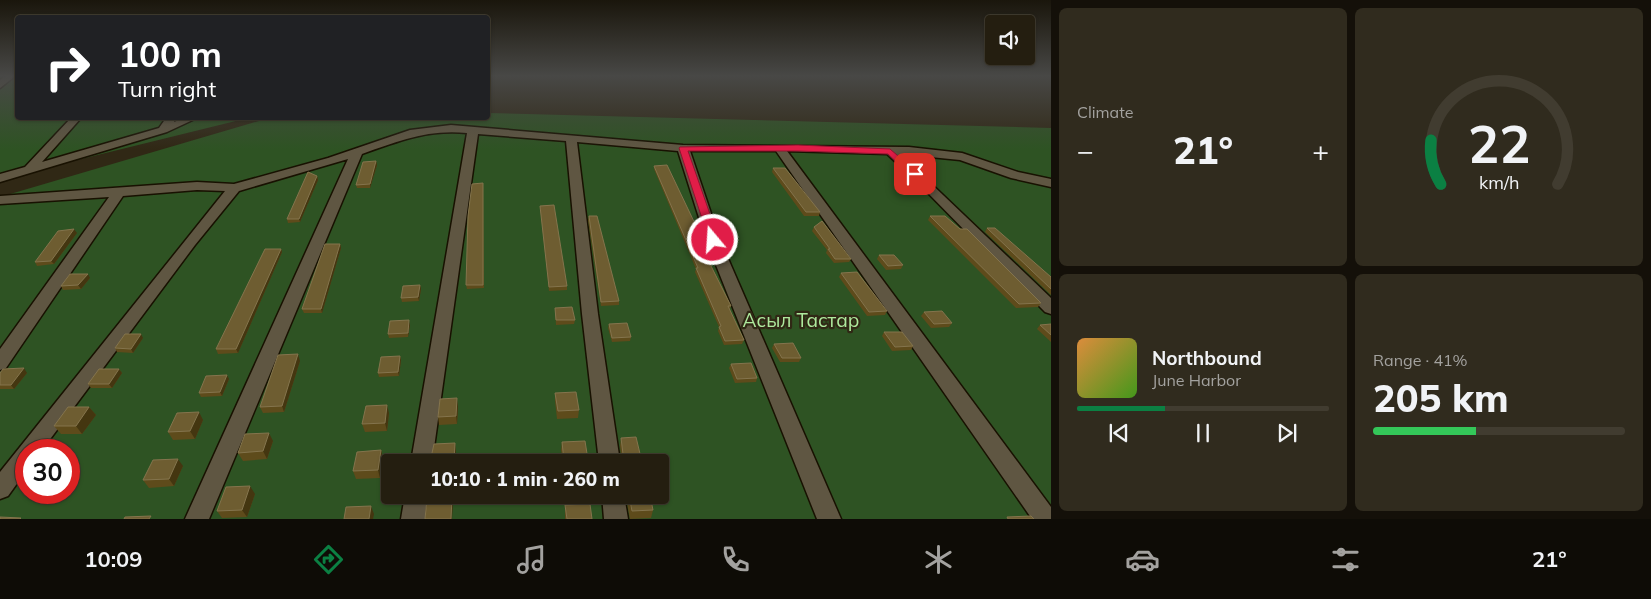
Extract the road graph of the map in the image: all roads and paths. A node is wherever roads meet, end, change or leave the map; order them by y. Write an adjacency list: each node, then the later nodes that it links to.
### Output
1 (74, 120): 11 (street)
2 (170, 120): 4 (street)
3 (187, 120): 4 (street)
4 (163, 130): 11 (street)
5 (473, 130): 6 (street); 10 (street); 20 (street)
6 (571, 137): 7 (street); 21 (street)
7 (683, 148): 8 (street); 29 (street)
8 (779, 148): 9 (street); 30 (street)
9 (890, 151): 13 (street); 17 (street)
10 (357, 152): 14 (street); 26 (street)
11 (30, 168): 12 (street)
12 (0, 178)
13 (1051, 183)
14 (234, 188): 15 (street); 19 (street)
15 (118, 192): 16 (street); 18 (street)
16 (0, 200)
17 (1051, 308)
18 (0, 362)
19 (38, 439)
20 (422, 454)
21 (608, 454)
22 (15, 469): 23 (street)
23 (0, 489)
24 (415, 504): 27 (street)
25 (614, 504): 28 (street)
26 (197, 519)
27 (413, 519)
28 (616, 519)
29 (829, 519)
30 (1046, 519)

